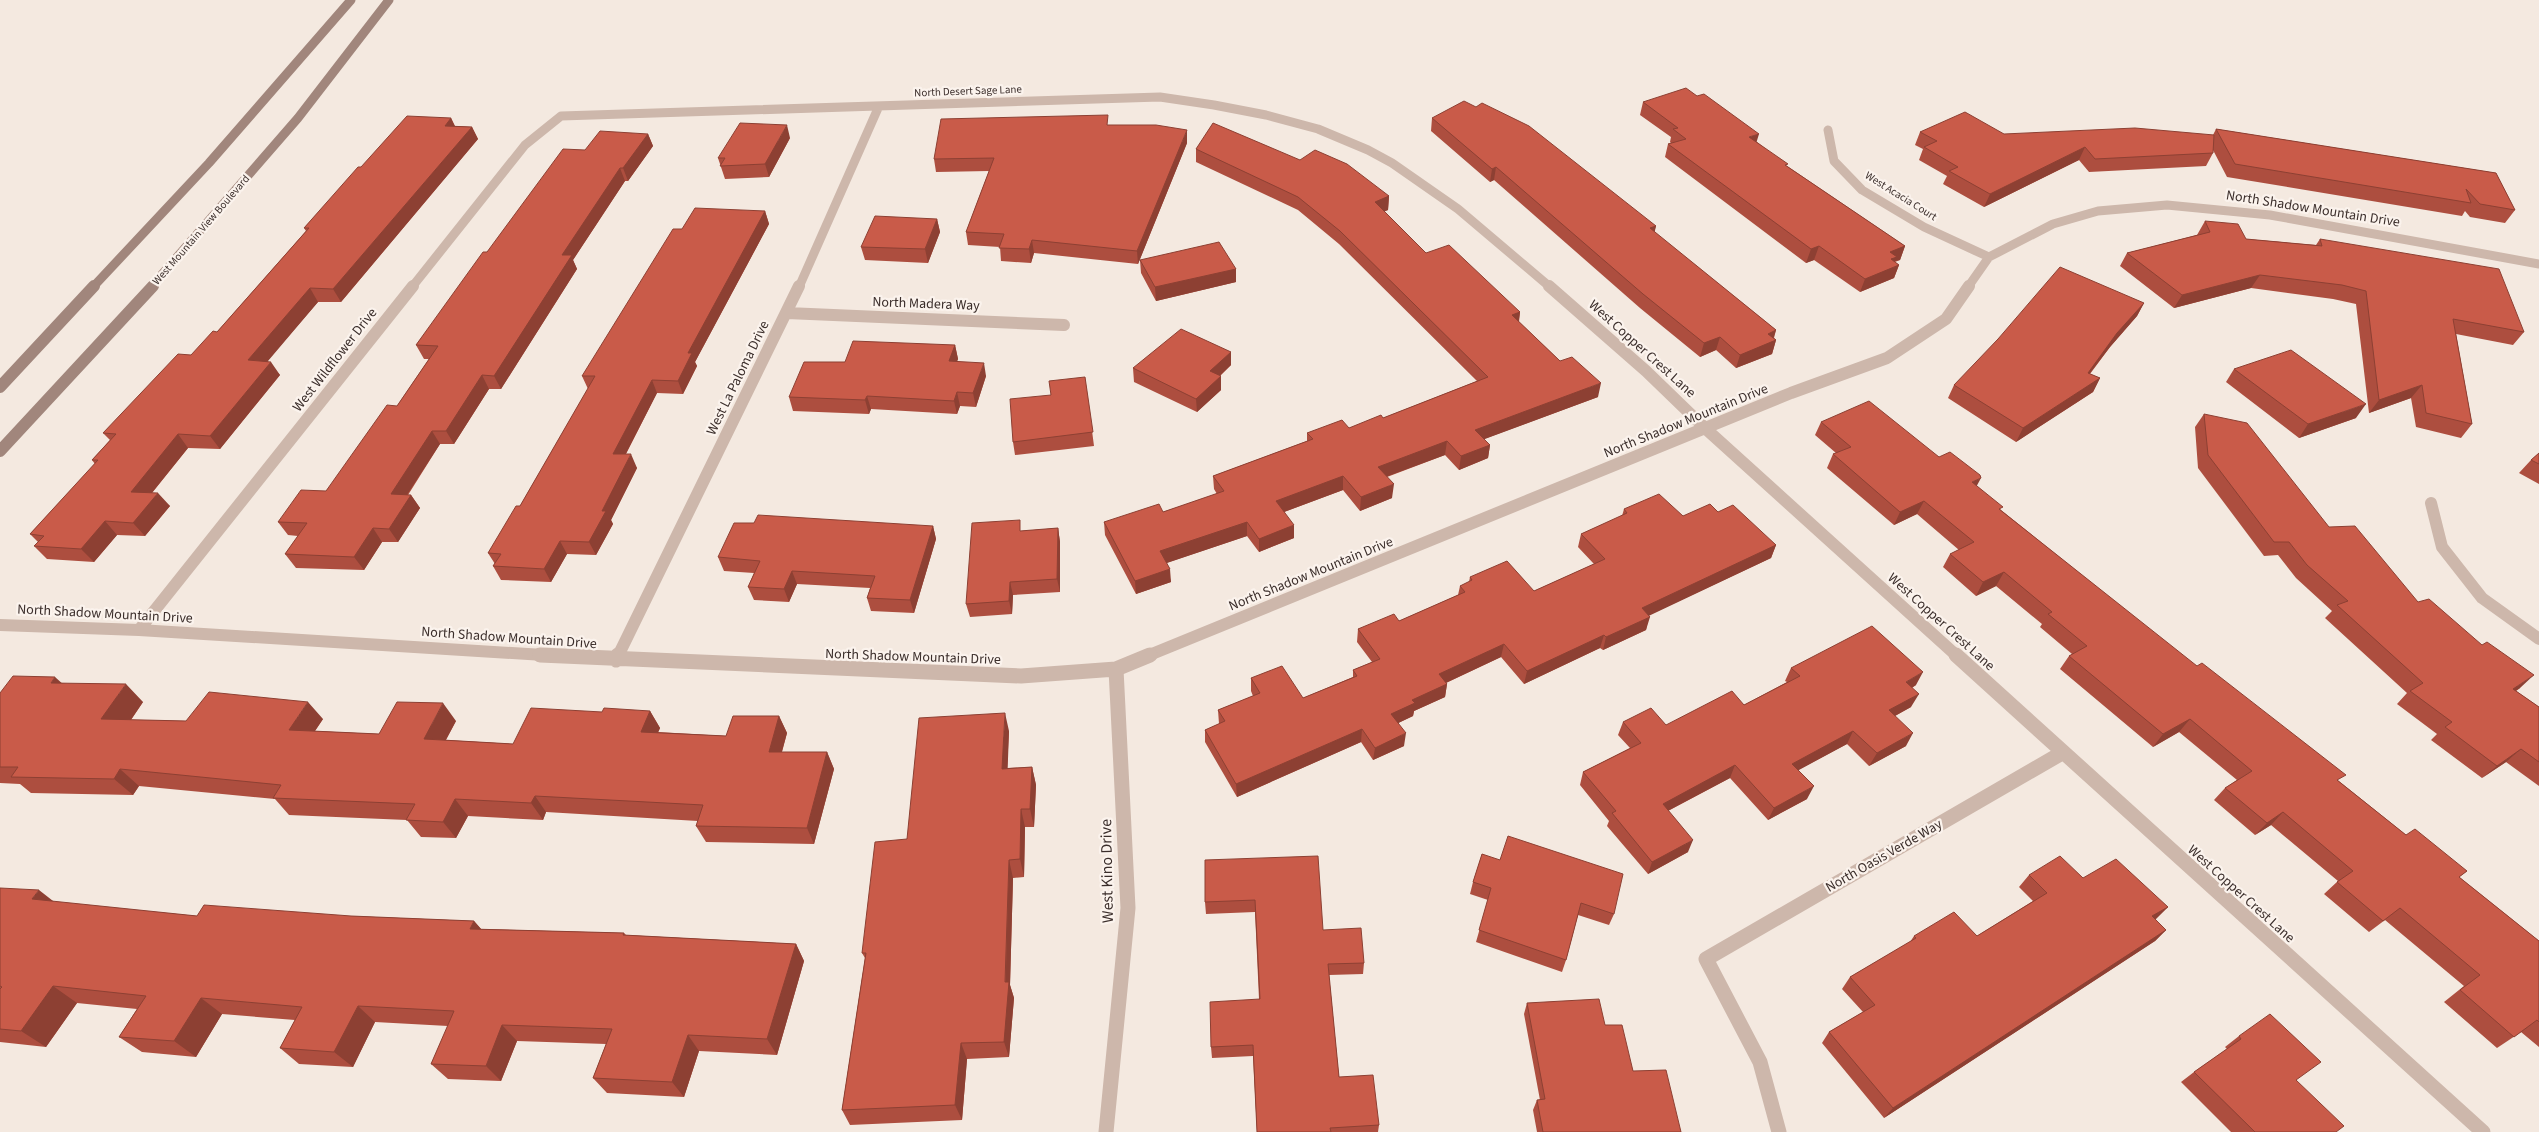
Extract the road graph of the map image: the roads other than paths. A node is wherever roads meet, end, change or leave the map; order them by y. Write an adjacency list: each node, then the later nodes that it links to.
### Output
1 (351, 0): 11 (street)
2 (389, 0): 13 (street, West Mountain View Boulevard)
3 (879, 106): 4 (street, North Desert Sage Lane); 6 (street, North Desert Sage Lane); 9 (street, West La Paloma Drive)
4 (562, 116): 16 (street, West Wildflower Drive)
5 (1828, 130): 7 (street, West Acacia Court)
6 (1367, 150): 12 (street, West Copper Crest Lane)
7 (1989, 257): 8 (street, North Shadow Mountain Drive); 12 (street, North Shadow Mountain Drive)
8 (2539, 264)
9 (787, 313): 10 (street, North Madera Way); 18 (street, West La Paloma Drive)
10 (1064, 325)
11 (0, 387)
12 (1706, 429): 19 (street, North Shadow Mountain Drive); 20 (street, West Copper Crest Lane)
13 (0, 451)
14 (2431, 503): 17 (street)
15 (2, 622): 16 (street, North Shadow Mountain Drive)
16 (139, 630): 18 (street, North Shadow Mountain Drive)
17 (2539, 639)
18 (616, 660): 19 (street, North Shadow Mountain Drive)
19 (1116, 669): 21 (street, West Kino Drive)
20 (2062, 753): 22 (street, North Oasis Verde Way); 23 (street, West Copper Crest Lane)
21 (1106, 1132)
22 (1779, 1132)
23 (2483, 1132)

